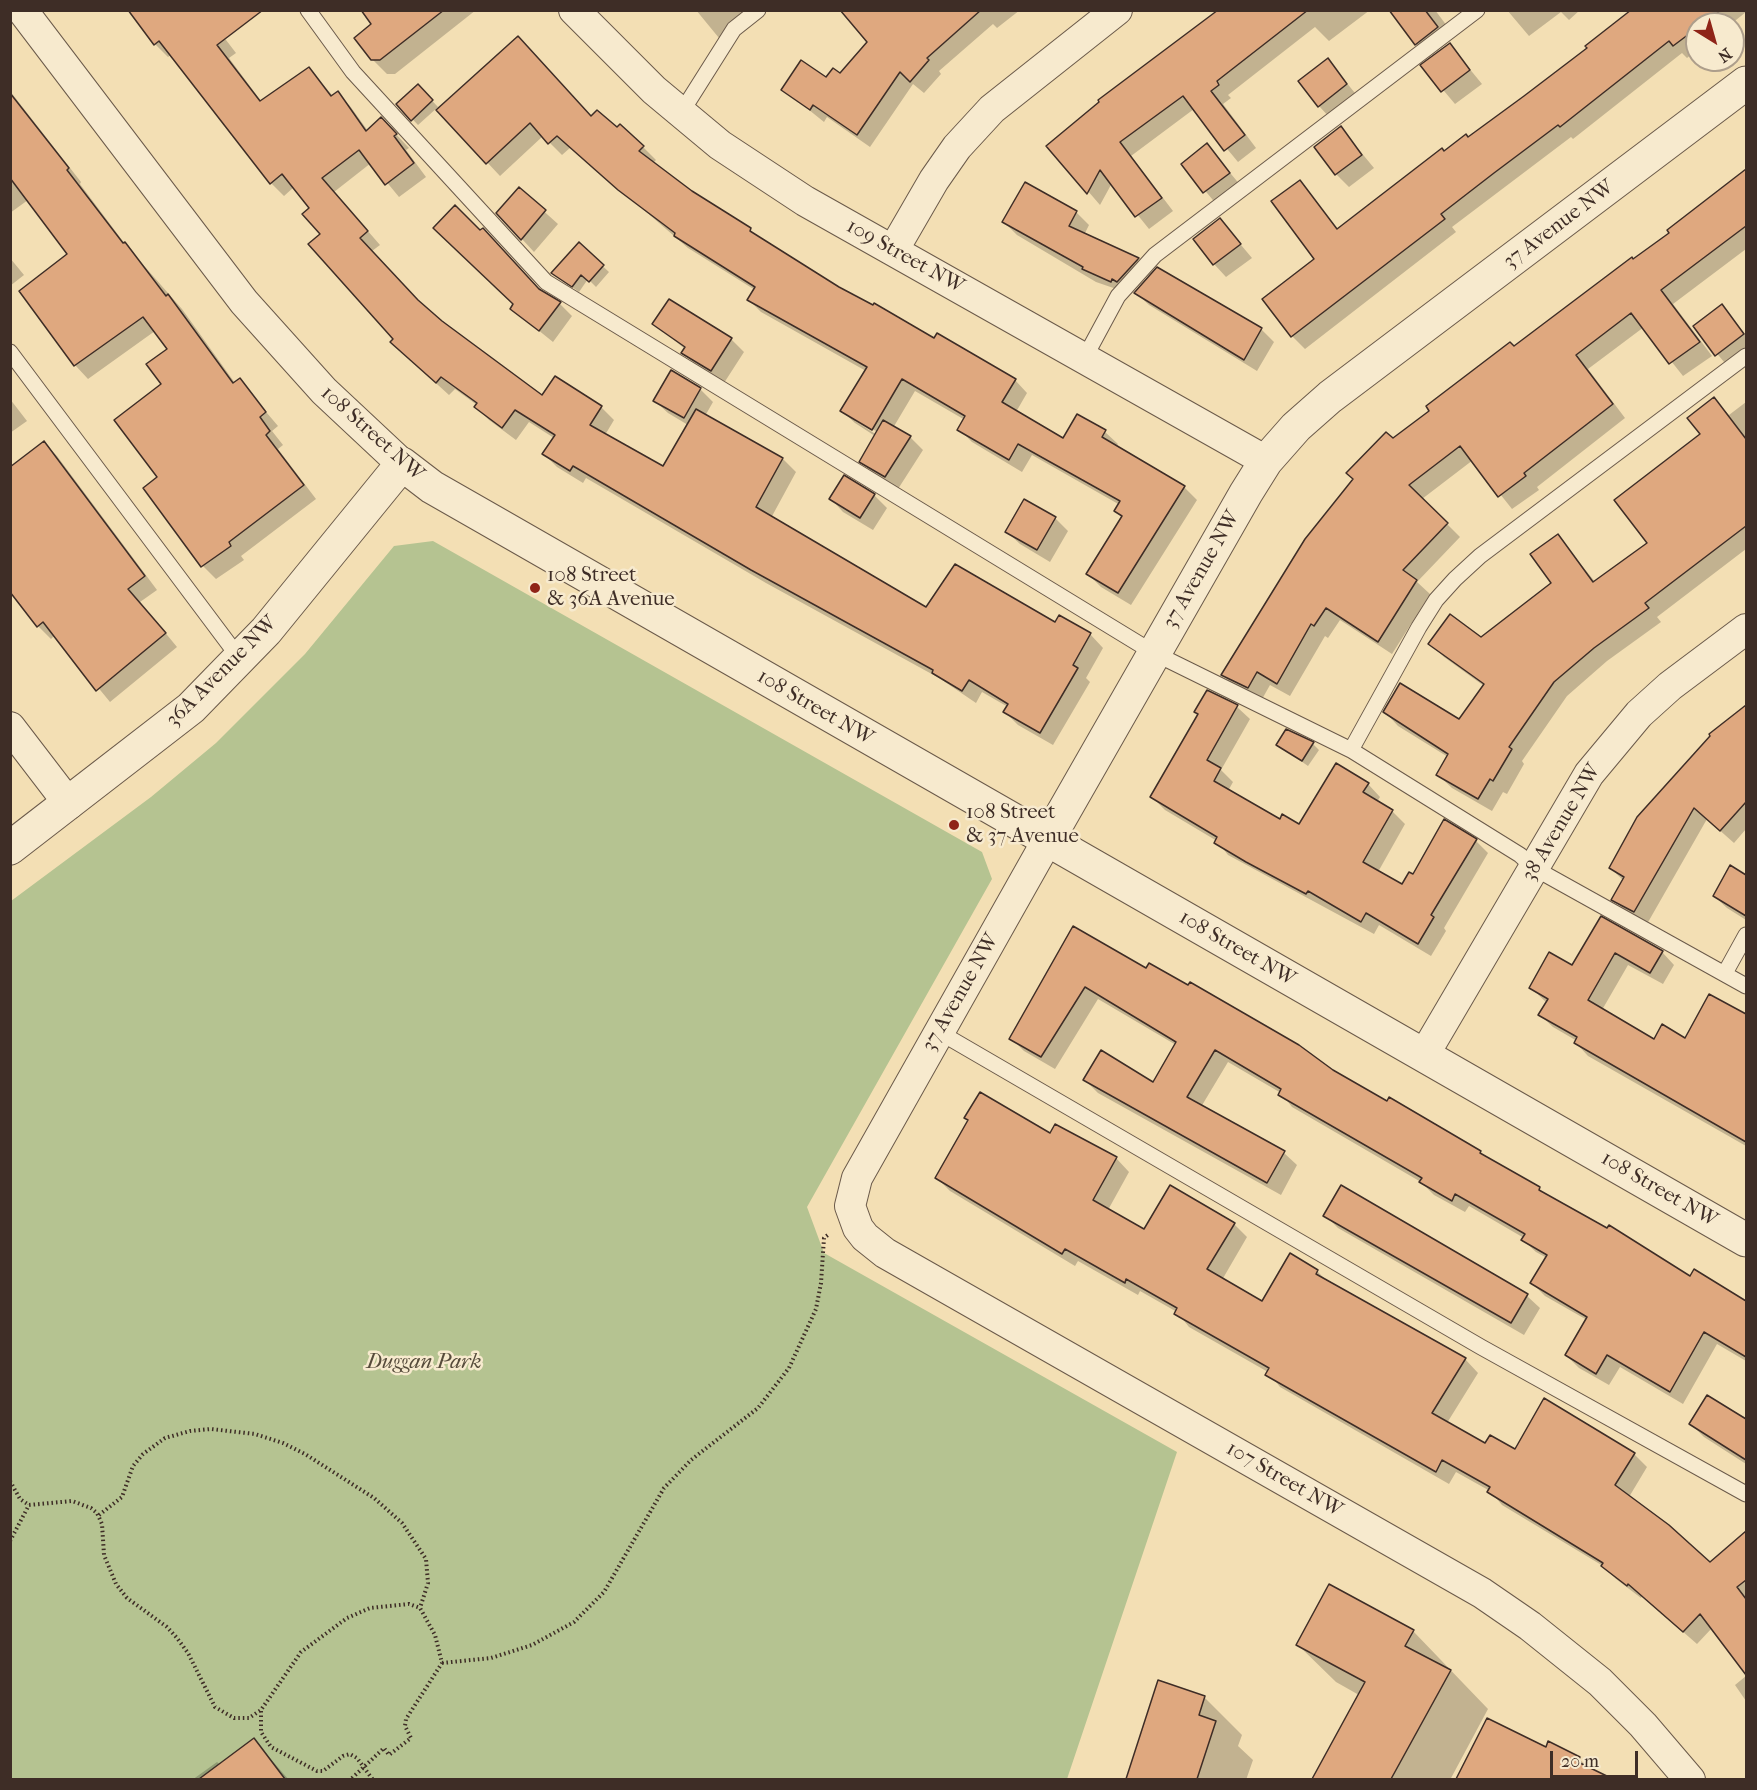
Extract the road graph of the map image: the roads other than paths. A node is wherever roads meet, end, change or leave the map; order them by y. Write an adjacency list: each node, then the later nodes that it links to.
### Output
1 (22, 10): 14 (street, 108 Street NW)
2 (308, 10): 16 (lane)
3 (574, 10): 8 (street, 109 Street NW)
4 (758, 10): 8 (lane)
5 (1117, 10): 9 (street)
6 (1475, 11): 12 (lane)
7 (1746, 83): 13 (street, 37 Avenue NW)
8 (681, 113): 9 (street, 109 Street NW)
9 (894, 249): 12 (street, 109 Street NW)
10 (10, 352): 17 (lane)
11 (1746, 356): 19 (lane)
12 (1084, 359): 13 (street, 109 Street NW)
13 (1266, 460): 16 (street, 37 Avenue NW)
14 (402, 464): 17 (street, 36A Avenue NW); 21 (street, 108 Street NW)
15 (1746, 629): 23 (street, 38 Avenue NW)
16 (1154, 653): 19 (lane); 21 (street, 37 Avenue NW)
17 (240, 659): 20 (street, 36A Avenue NW)
18 (10, 728): 20 (street)
19 (1351, 750): 23 (lane)
20 (69, 804): 22 (street, 36A Avenue NW)
21 (1047, 841): 27 (street, 37 Avenue NW); 28 (street, 108 Street NW)
22 (10, 848)
23 (1534, 868): 25 (lane); 28 (street, 38 Avenue NW)
24 (1746, 935): 25 (lane)
25 (1725, 973): 26 (lane)
26 (1746, 986)
27 (939, 1032): 29 (street, 37 Avenue NW); 31 (lane)
28 (1424, 1055): 30 (street, 108 Street NW)
29 (852, 1217): 32 (street, 107 Street NW)
30 (1746, 1240)
31 (1746, 1494)
32 (1690, 1779)

